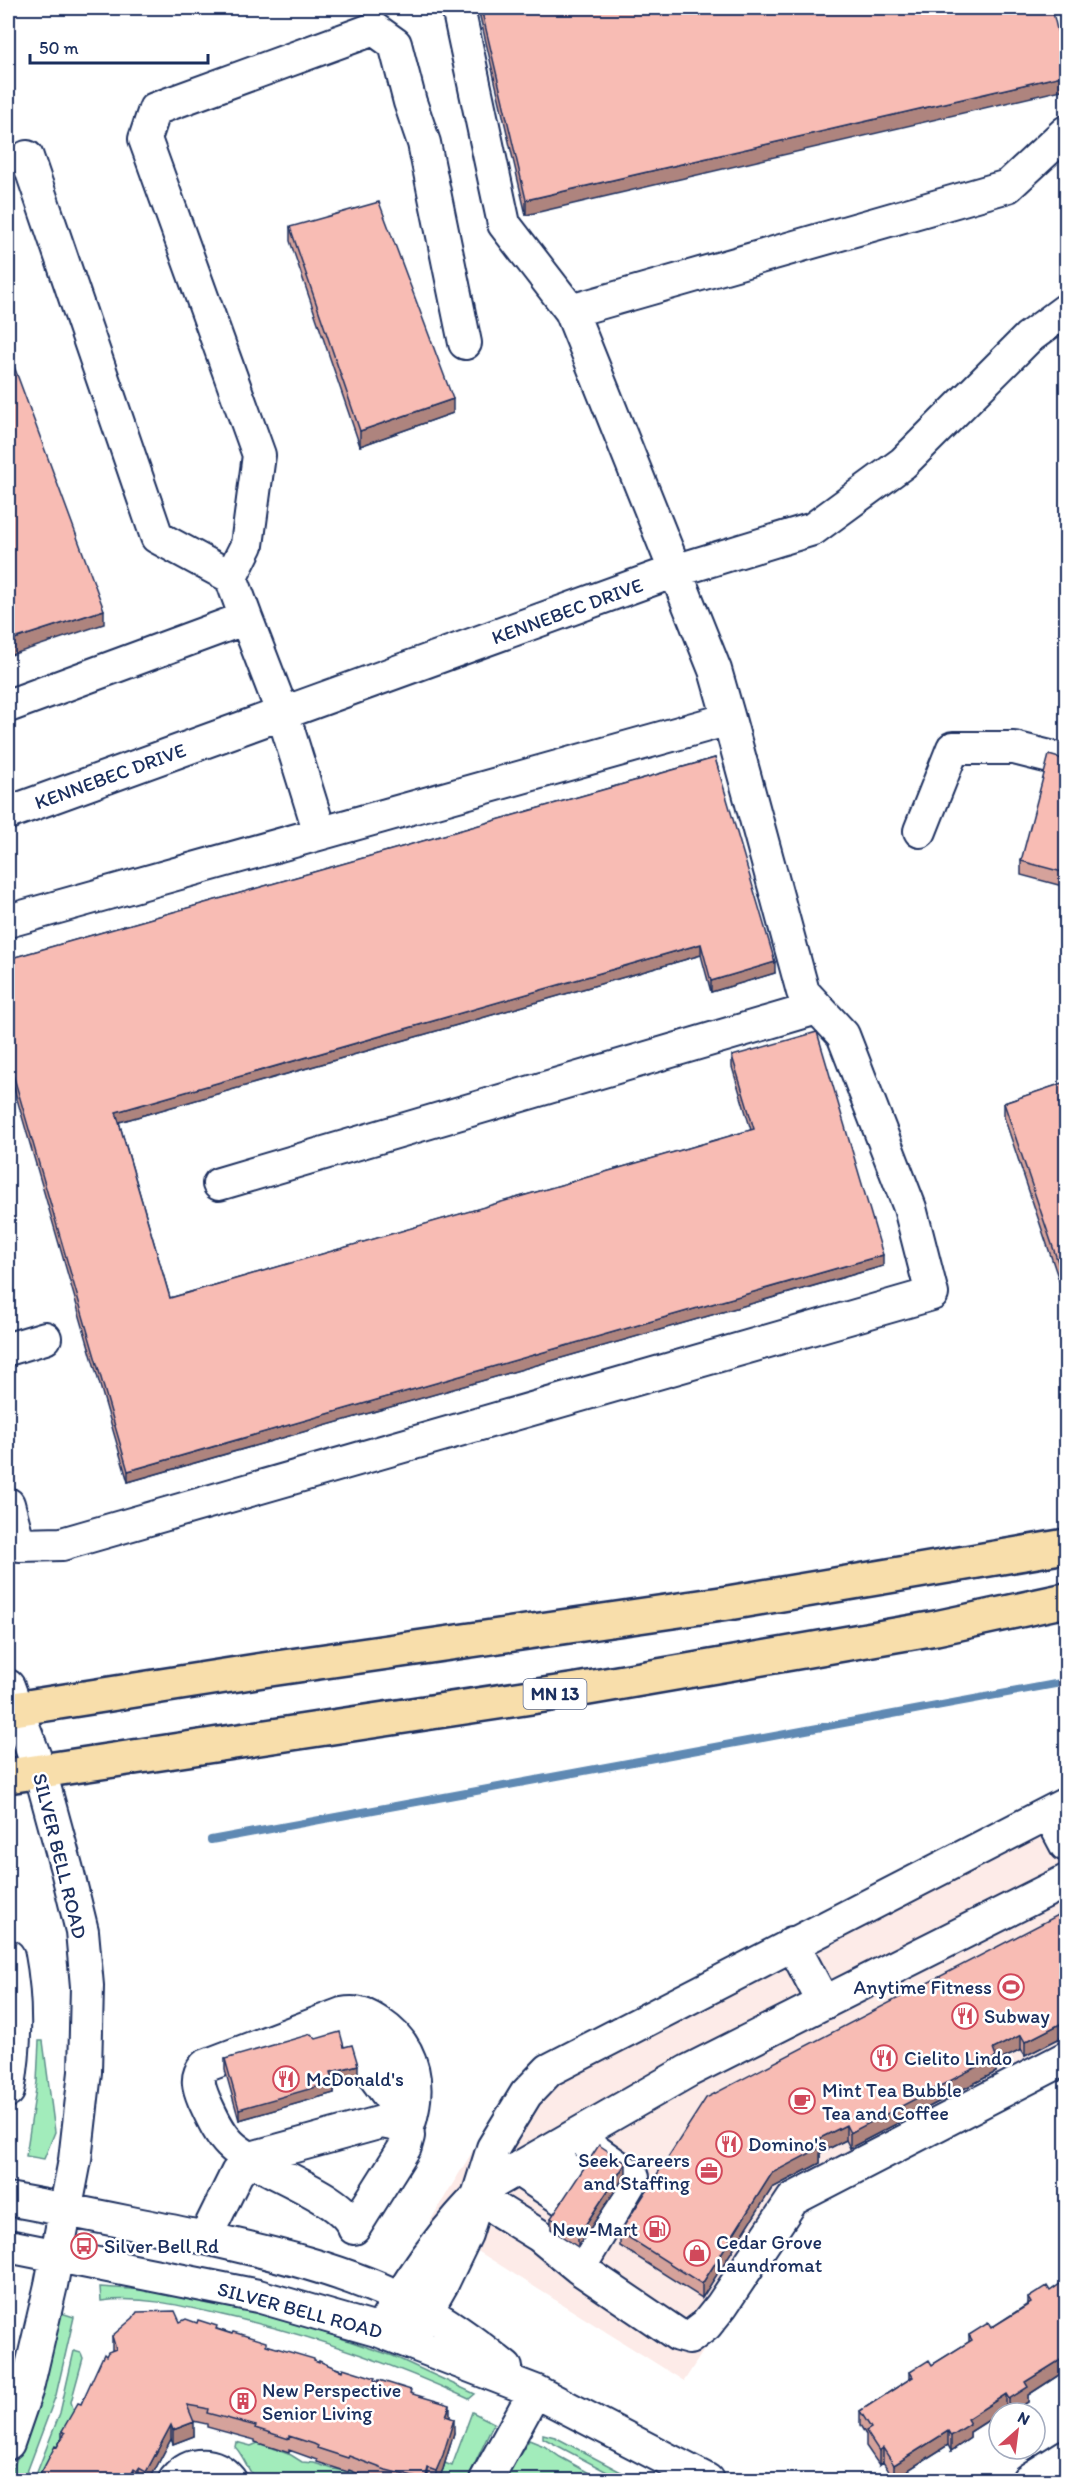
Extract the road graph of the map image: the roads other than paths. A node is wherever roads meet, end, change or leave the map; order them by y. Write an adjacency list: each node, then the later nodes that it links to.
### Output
1 (458, 8): 5 (street)
2 (1066, 132): 5 (street)
3 (27, 157): 8 (street)
4 (1066, 310): 7 (street, KENNEBEC DRIVE)
5 (571, 311): 7 (street)
6 (465, 343): 8 (street)
7 (675, 571): 11 (street, KENNEBEC DRIVE); 12 (street)
8 (231, 577): 9 (street)
9 (246, 618): 10 (street); 11 (street)
10 (8, 706)
11 (283, 714): 14 (street, KENNEBEC DRIVE); 16 (street)
12 (729, 719): 16 (street); 18 (street)
13 (1066, 761): 15 (street)
14 (8, 813)
15 (920, 831)
16 (320, 833): 17 (street)
17 (8, 921)
18 (818, 1008): 19 (street); 22 (street)
19 (219, 1184)
20 (45, 1338): 21 (street)
21 (8, 1349)
22 (8, 1504)
23 (1066, 1546): 25 (highway)
24 (1066, 1600): 26 (highway, MN 13)
25 (10, 1702): 26 (street, SILVER BELL ROAD)
26 (40, 1771): 27 (highway, MN 13); 43 (street, SILVER BELL ROAD)
27 (8, 1776)
28 (1058, 1808): 29 (street); 31 (street)
29 (1066, 1845)
30 (1066, 1881): 33 (street)
31 (792, 1944): 33 (street); 41 (street)
32 (8, 1956): 35 (street)
33 (824, 2003): 37 (street)
34 (1066, 2058): 48 (street)
35 (8, 2091)
36 (408, 2127): 39 (street); 39 (street); 39 (street); 44 (street)
37 (575, 2136): 38 (street); 48 (street)
38 (544, 2154): 40 (street); 40 (street)
39 (251, 2158): 44 (street); 45 (street)
40 (517, 2169): 41 (street)
41 (477, 2197): 48 (street); 50 (street); 51 (street)
42 (8, 2199): 43 (street, SILVER BELL ROAD)
43 (65, 2209): 45 (street, SILVER BELL ROAD); 47 (street, SILVER BELL ROAD)
44 (354, 2228): 49 (street)
45 (205, 2238): 49 (street, SILVER BELL ROAD)
46 (8, 2246): 47 (street, SILVER BELL ROAD)
47 (57, 2257): 52 (street, SILVER BELL ROAD); 56 (street)
48 (579, 2268)
49 (339, 2274): 50 (street, SILVER BELL ROAD); 52 (street)
50 (399, 2298): 51 (street, SILVER BELL ROAD); 53 (street)
51 (426, 2312): 54 (street); 55 (street, SILVER BELL ROAD)
52 (327, 2315): 53 (street, SILVER BELL ROAD)
53 (380, 2331): 54 (street, SILVER BELL ROAD)
54 (409, 2342): 55 (street, SILVER BELL ROAD)
55 (535, 2391): 60 (street); 61 (street, SILVER BELL ROAD)
56 (8, 2443)
57 (1066, 2456): 62 (street)
58 (175, 2481): 59 (street)
59 (230, 2481)
60 (486, 2481)
61 (707, 2481)
62 (1028, 2481)

